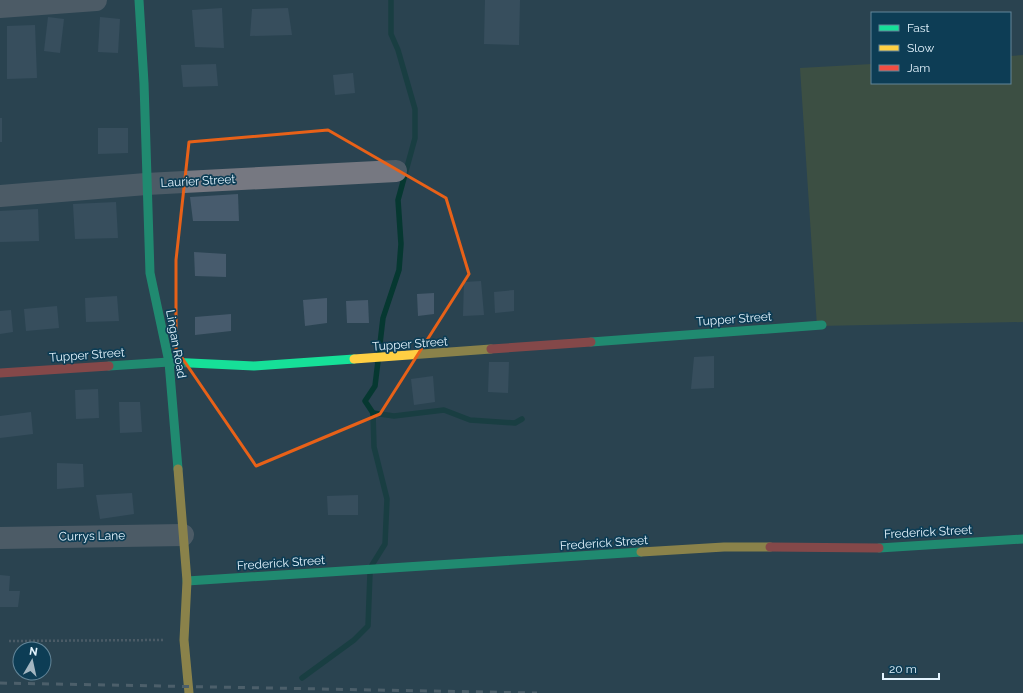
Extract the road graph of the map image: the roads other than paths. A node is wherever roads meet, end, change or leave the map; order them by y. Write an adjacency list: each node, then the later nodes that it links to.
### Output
1 (96, 0): 3 (street)
2 (139, 0): 5 (street, Lingan Road)
3 (0, 7)
4 (396, 171): 5 (street, Laurier Street)
5 (146, 184): 6 (street, Laurier Street); 8 (street, Lingan Road)
6 (0, 196)
7 (822, 325): 8 (street, Tupper Street)
8 (169, 362): 9 (street, Tupper Street); 10 (street, Lingan Road)
9 (0, 373)
10 (183, 535): 11 (street, Currys Lane); 13 (street, Lingan Road)
11 (0, 538)
12 (1023, 539): 13 (street, Frederick Street)
13 (187, 581): 14 (street, Lingan Road)
14 (189, 693)

